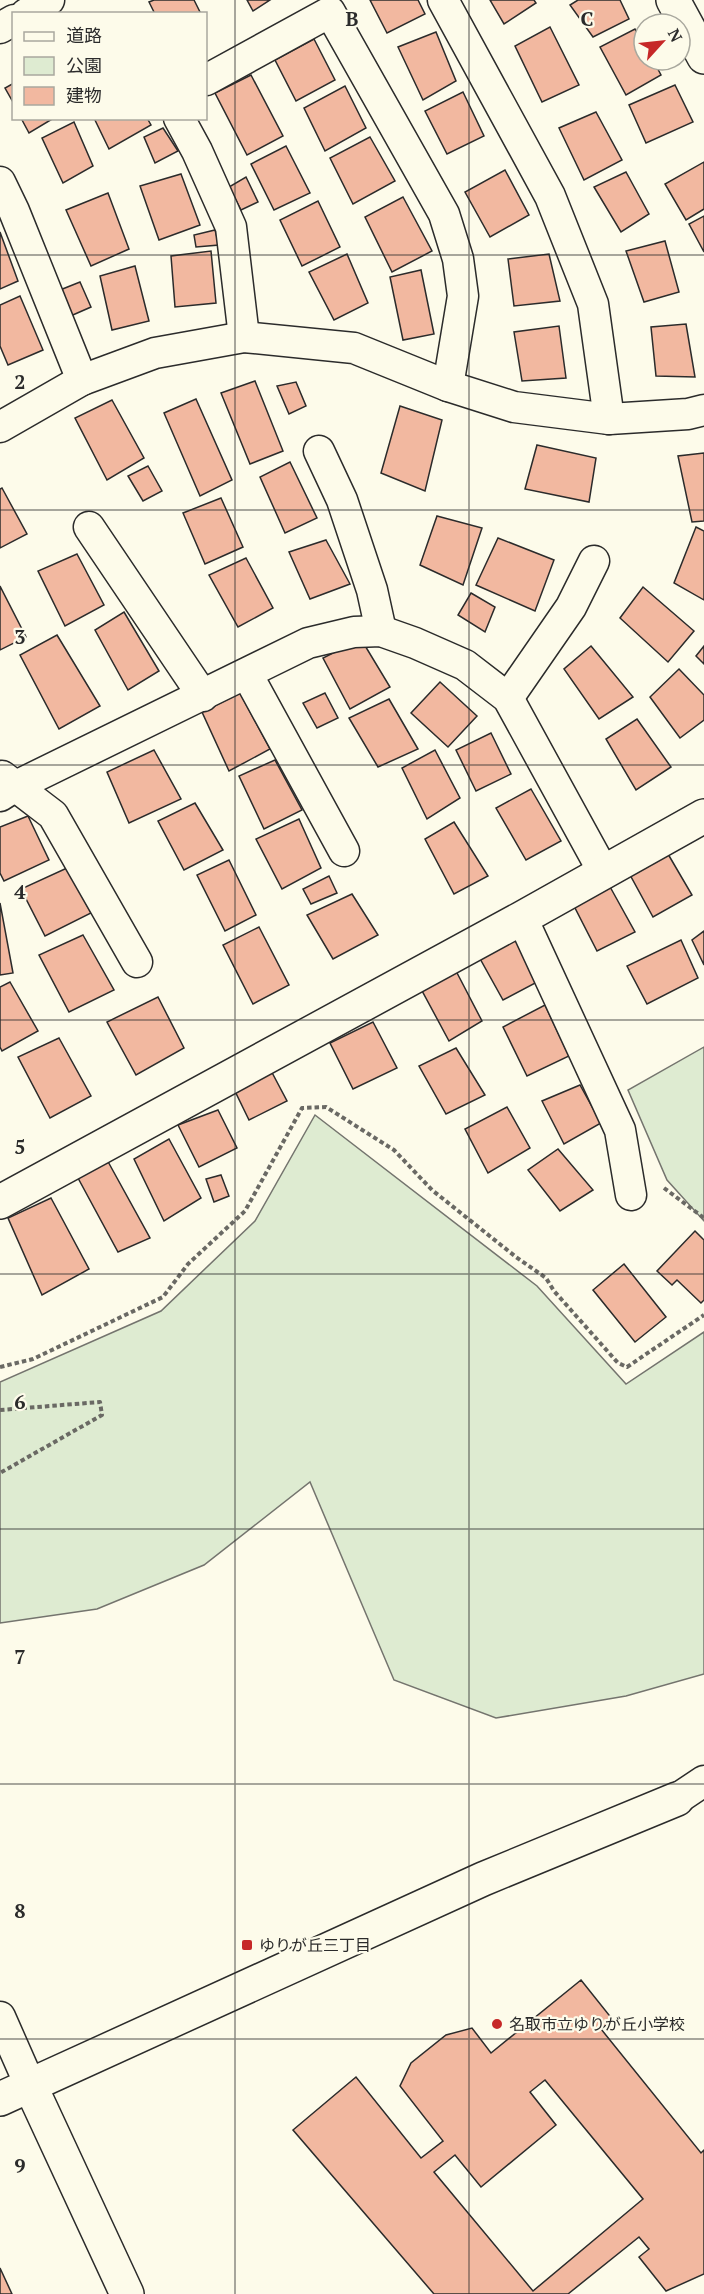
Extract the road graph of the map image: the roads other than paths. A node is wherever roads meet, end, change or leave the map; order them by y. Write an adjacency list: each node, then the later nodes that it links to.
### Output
1 (49, 0): 4 (street)
2 (442, 0): 13 (street)
3 (673, 0): 5 (street)
4 (29, 12)
5 (704, 57)
6 (207, 79): 11 (street)
7 (180, 120): 9 (street)
8 (0, 182): 10 (street)
9 (244, 338): 10 (street); 11 (street)
10 (82, 380): 14 (street)
11 (448, 386): 13 (street)
12 (704, 410): 13 (street)
13 (609, 419)
14 (0, 427)
15 (318, 451): 18 (street)
16 (88, 527): 20 (street)
17 (594, 561): 21 (street)
18 (381, 631): 19 (street); 21 (street)
19 (247, 674): 20 (street); 24 (street)
20 (203, 696): 22 (street)
21 (508, 698): 25 (street)
22 (5, 786): 27 (street)
23 (704, 816): 25 (street)
24 (344, 851)
25 (604, 873): 26 (street)
26 (522, 918): 28 (street); 29 (street)
27 (137, 962)
28 (631, 1196)
29 (2, 1197)
30 (704, 1781): 31 (street)
31 (690, 1798): 33 (street)
32 (0, 2017): 33 (street)
33 (30, 2085): 34 (street); 35 (street)
34 (0, 2099)
35 (127, 2294)

